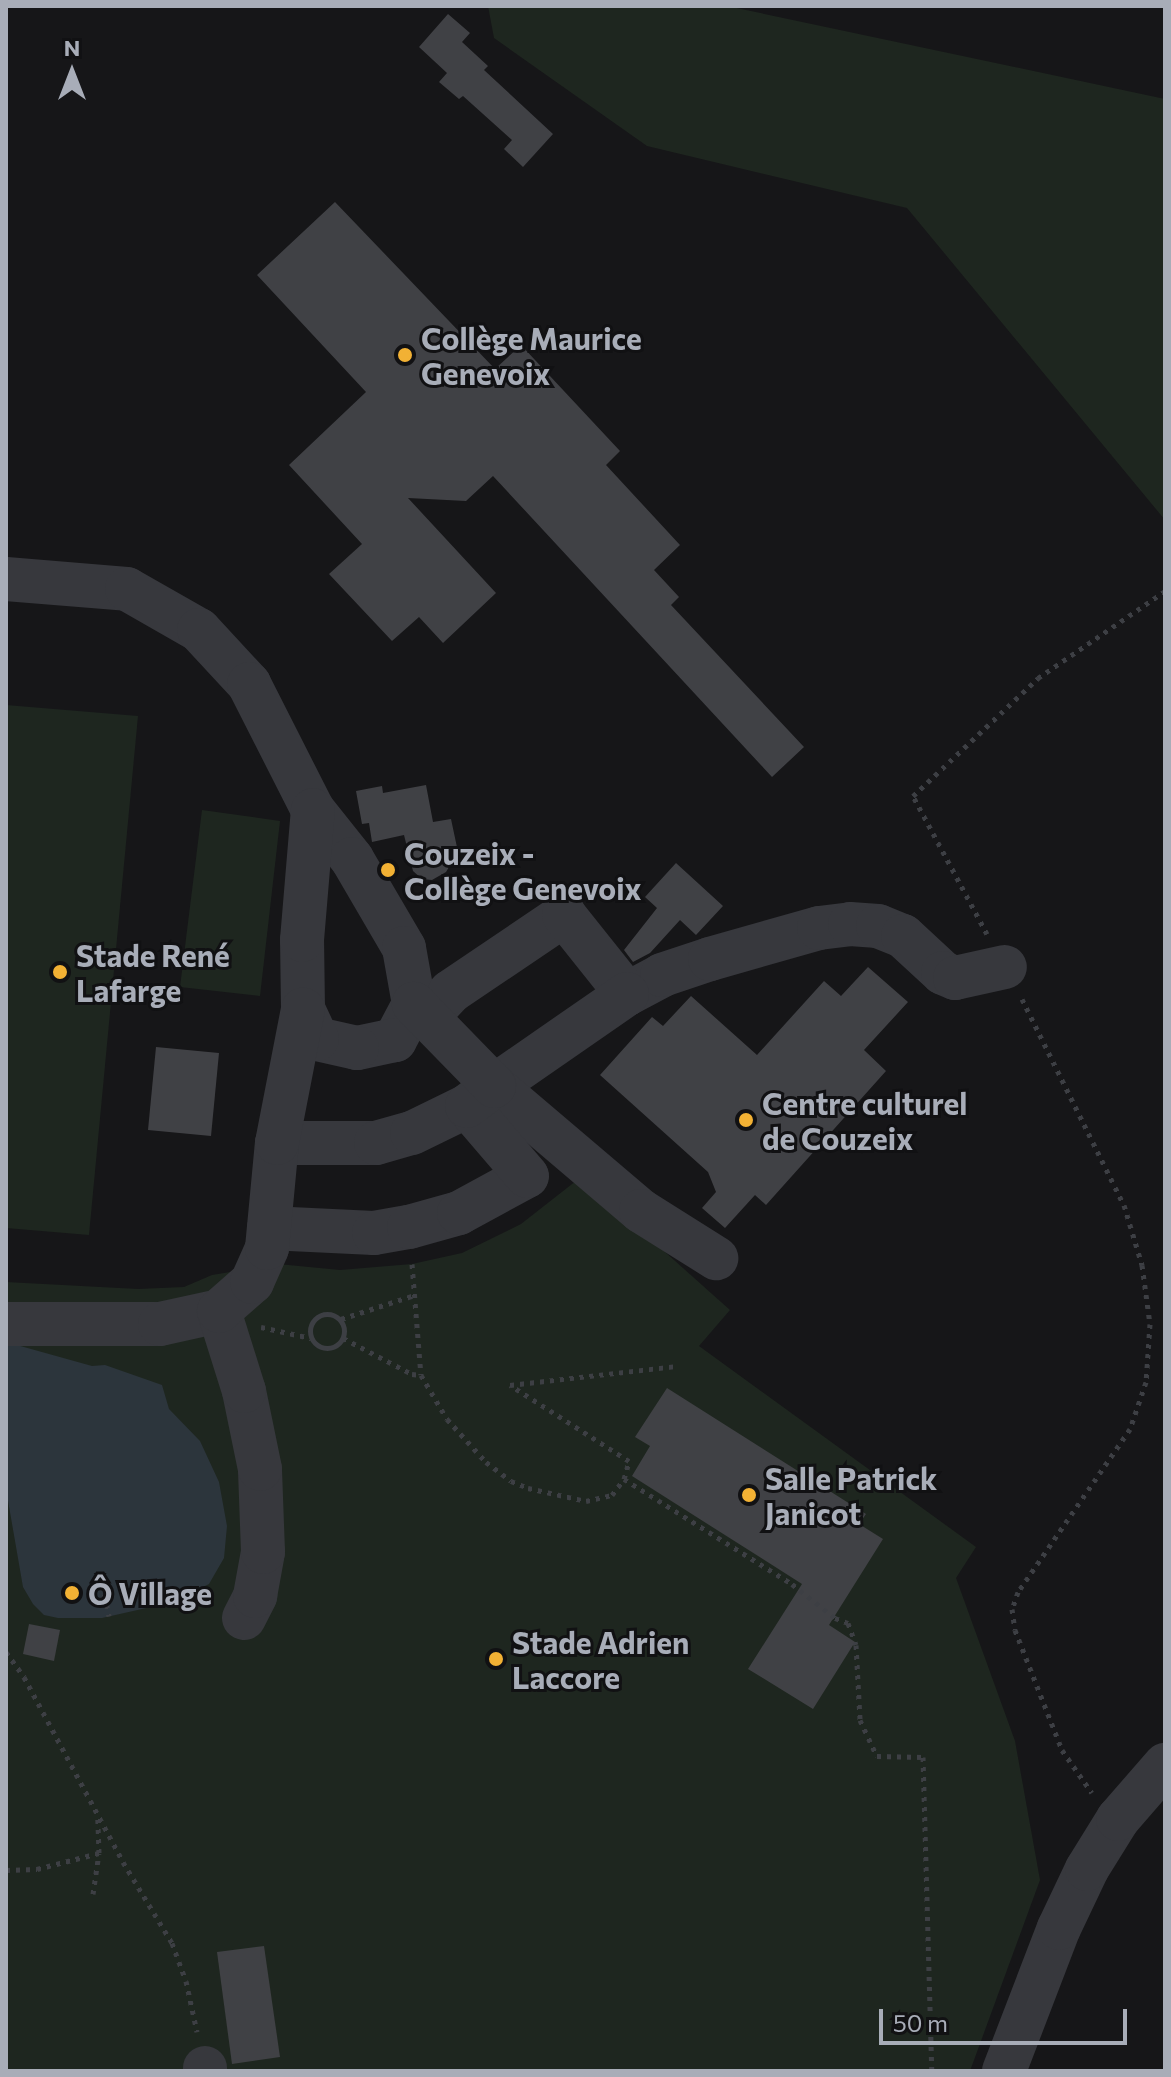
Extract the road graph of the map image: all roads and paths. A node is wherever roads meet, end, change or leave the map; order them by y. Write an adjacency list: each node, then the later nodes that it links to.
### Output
1 (6, 579): 3 (street)
2 (1165, 591): 4 (path)
3 (313, 810): 6 (street); 7 (street)
4 (1005, 967): 5 (street); 27 (path)
5 (627, 994): 7 (street); 8 (street)
6 (303, 1009): 7 (street); 9 (street)
7 (420, 1010): 8 (street)
8 (480, 1096): 9 (street); 10 (street); 11 (street)
9 (277, 1143): 10 (street)
10 (269, 1228): 14 (street)
11 (716, 1258)
12 (412, 1264): 13 (path)
13 (415, 1295): 15 (path); 19 (path)
14 (219, 1311): 16 (street); 23 (street)
15 (341, 1319): 17 (path); 17 (path)
16 (6, 1324)
17 (343, 1338): 19 (path)
18 (678, 1366): 20 (path)
19 (421, 1375): 20 (path)
20 (624, 1479): 32 (path)
21 (100, 1575): 22 (path)
22 (109, 1616)
23 (244, 1618)
24 (6, 1652): 26 (path)
25 (1165, 1765): 27 (street)
26 (98, 1814): 28 (path); 31 (path)
27 (1118, 1819): 33 (street)
28 (99, 1853): 29 (path); 30 (path)
29 (6, 1870)
30 (93, 1894)
31 (203, 2059)
32 (932, 2071)
33 (1004, 2071)

